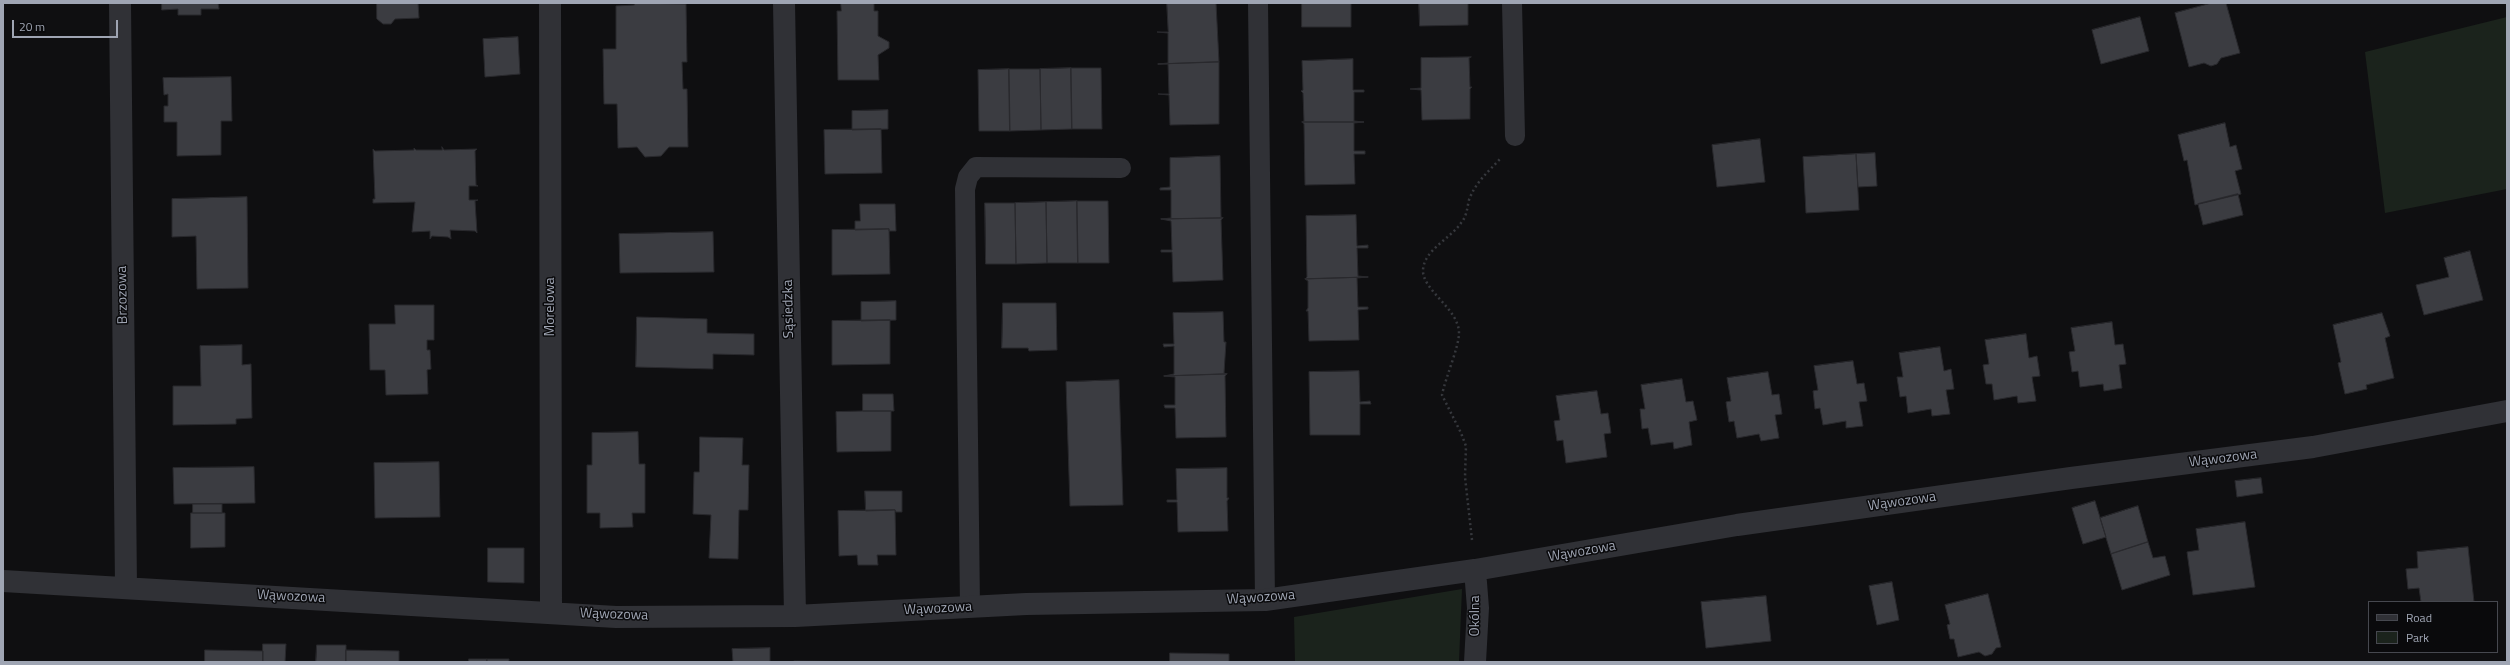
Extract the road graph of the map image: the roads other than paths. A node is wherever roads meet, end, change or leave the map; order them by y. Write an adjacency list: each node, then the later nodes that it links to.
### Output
1 (120, 3): 11 (street, Brzozowa)
2 (550, 3): 14 (street, Morelowa)
3 (784, 3): 15 (street, Sąsiedzka)
4 (1258, 3): 12 (lane)
5 (1512, 3): 6 (lane)
6 (1515, 136)
7 (1120, 168): 13 (lane)
8 (2507, 411): 9 (street, Wąwozowa)
9 (1475, 570): 12 (street, Wąwozowa); 16 (street, Okólna)
10 (3, 581): 11 (street, Wąwozowa)
11 (126, 587): 14 (street, Wąwozowa)
12 (1265, 600): 13 (street, Wąwozowa)
13 (970, 608): 15 (street, Wąwozowa)
14 (551, 612): 15 (street, Wąwozowa)
15 (795, 616)
16 (1475, 662)

